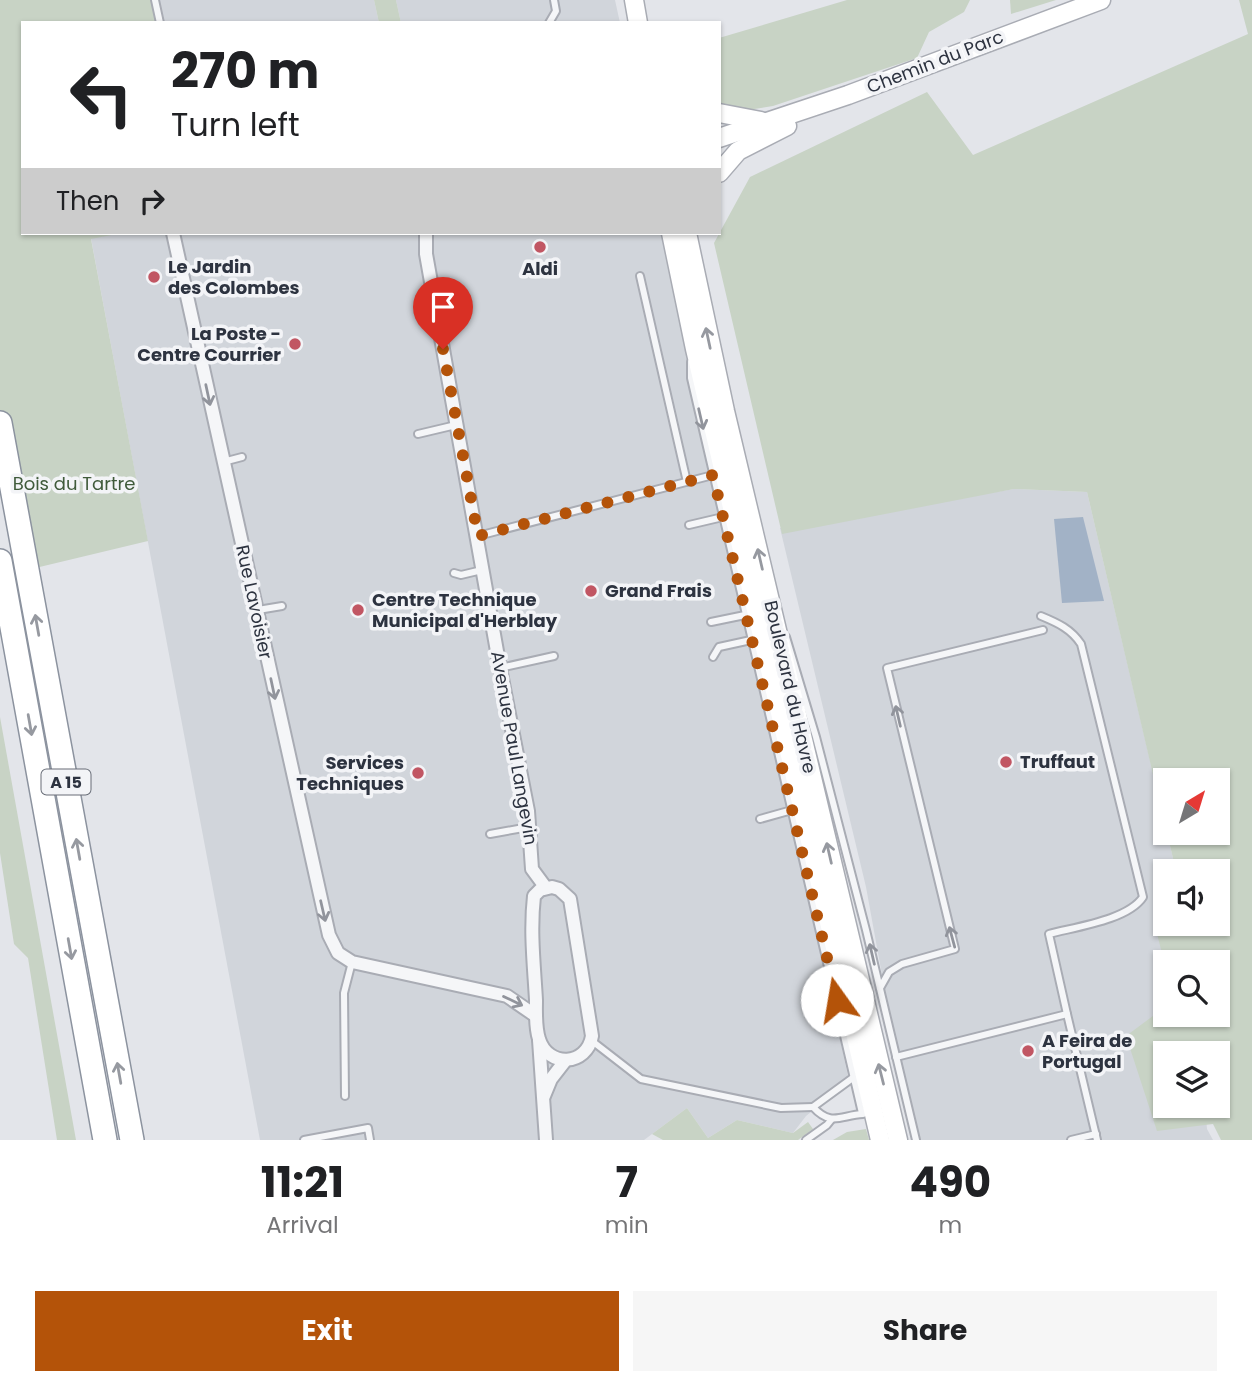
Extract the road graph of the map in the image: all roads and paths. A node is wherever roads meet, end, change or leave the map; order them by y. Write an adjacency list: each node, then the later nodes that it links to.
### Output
1 (155, 0): 5 (lane)
2 (554, 0): 6 (lane)
3 (634, 0): 7 (main road)
4 (1101, 0): 8 (main road, Chemin du Parc)
5 (160, 21)
6 (550, 21)
7 (638, 21)
8 (848, 95): 10 (main road, Chemin du Parc); 12 (main road)
9 (721, 113): 10 (main road, Chemin du Parc)
10 (768, 122): 11 (main road, Chemin du Parc)
11 (721, 137)
12 (721, 170)
13 (173, 235): 25 (street, Rue Lavoisier, one-way to 25)
14 (426, 235): 22 (street, Avenue Paul Langevin)
15 (671, 235): 20 (main road, Boulevard du Havre)
16 (687, 235): 18 (main road, Boulevard du Havre)
17 (698, 235): 18 (main road)
18 (692, 260): 36 (main road, Boulevard du Havre, one-way to 18)
19 (640, 276): 27 (lane)
20 (695, 349): 26 (lane, one-way to 26); 62 (main road, Boulevard du Havre)
21 (0, 423): 66 (highway, A 15, one-way to 21)
22 (456, 425): 23 (lane); 30 (street, Avenue Paul Langevin)
23 (418, 434)
24 (242, 457): 25 (lane)
25 (223, 462): 35 (street, Rue Lavoisier)
26 (713, 475): 27 (lane); 28 (lane)
27 (687, 482): 30 (lane)
28 (723, 517): 29 (lane); 37 (lane)
29 (689, 525)
30 (478, 536): 32 (street, Avenue Paul Langevin)
31 (0, 561): 65 (highway, A 15, one-way to 65)
32 (484, 570): 33 (lane); 44 (street, Avenue Paul Langevin)
33 (454, 573)
34 (282, 606): 35 (lane)
35 (256, 610): 50 (street, Rue Lavoisier, one-way to 50)
36 (772, 611): 51 (lane, one-way to 36); 72 (main road, Boulevard du Havre, one-way to 36)
37 (745, 615): 39 (lane); 41 (lane)
38 (1041, 616): 52 (lane)
39 (711, 622)
40 (1043, 630): 51 (lane, one-way to 40)
41 (751, 640): 43 (lane); 45 (lane)
42 (554, 656): 44 (lane)
43 (713, 657)
44 (500, 668): 47 (street, Avenue Paul Langevin)
45 (792, 810): 46 (lane); 58 (lane)
46 (760, 819)
47 (530, 827): 48 (lane); 49 (street, Avenue Paul Langevin)
48 (490, 834)
49 (546, 888): 53 (street); 55 (street)
50 (352, 962): 53 (street, one-way to 53); 59 (lane)
51 (880, 988): 56 (lane)
52 (1068, 1014): 56 (lane); 64 (lane)
53 (536, 1016): 54 (street)
54 (539, 1040): 57 (street); 60 (street)
55 (592, 1041): 57 (street); 61 (lane)
56 (896, 1057): 73 (lane)
57 (565, 1061): 60 (street)
58 (854, 1077): 61 (lane); 62 (lane)
59 (345, 1096)
60 (543, 1099): 69 (street)
61 (814, 1107): 63 (lane)
62 (869, 1117): 63 (lane); 71 (main road, Boulevard du Havre)
63 (831, 1120): 70 (lane)
64 (1096, 1137): 74 (lane)
65 (105, 1140)
66 (132, 1140)
67 (304, 1140): 68 (lane)
68 (370, 1140)
69 (546, 1140)
70 (806, 1140)
71 (880, 1140)
72 (898, 1140)
73 (916, 1140)
74 (1071, 1140)

